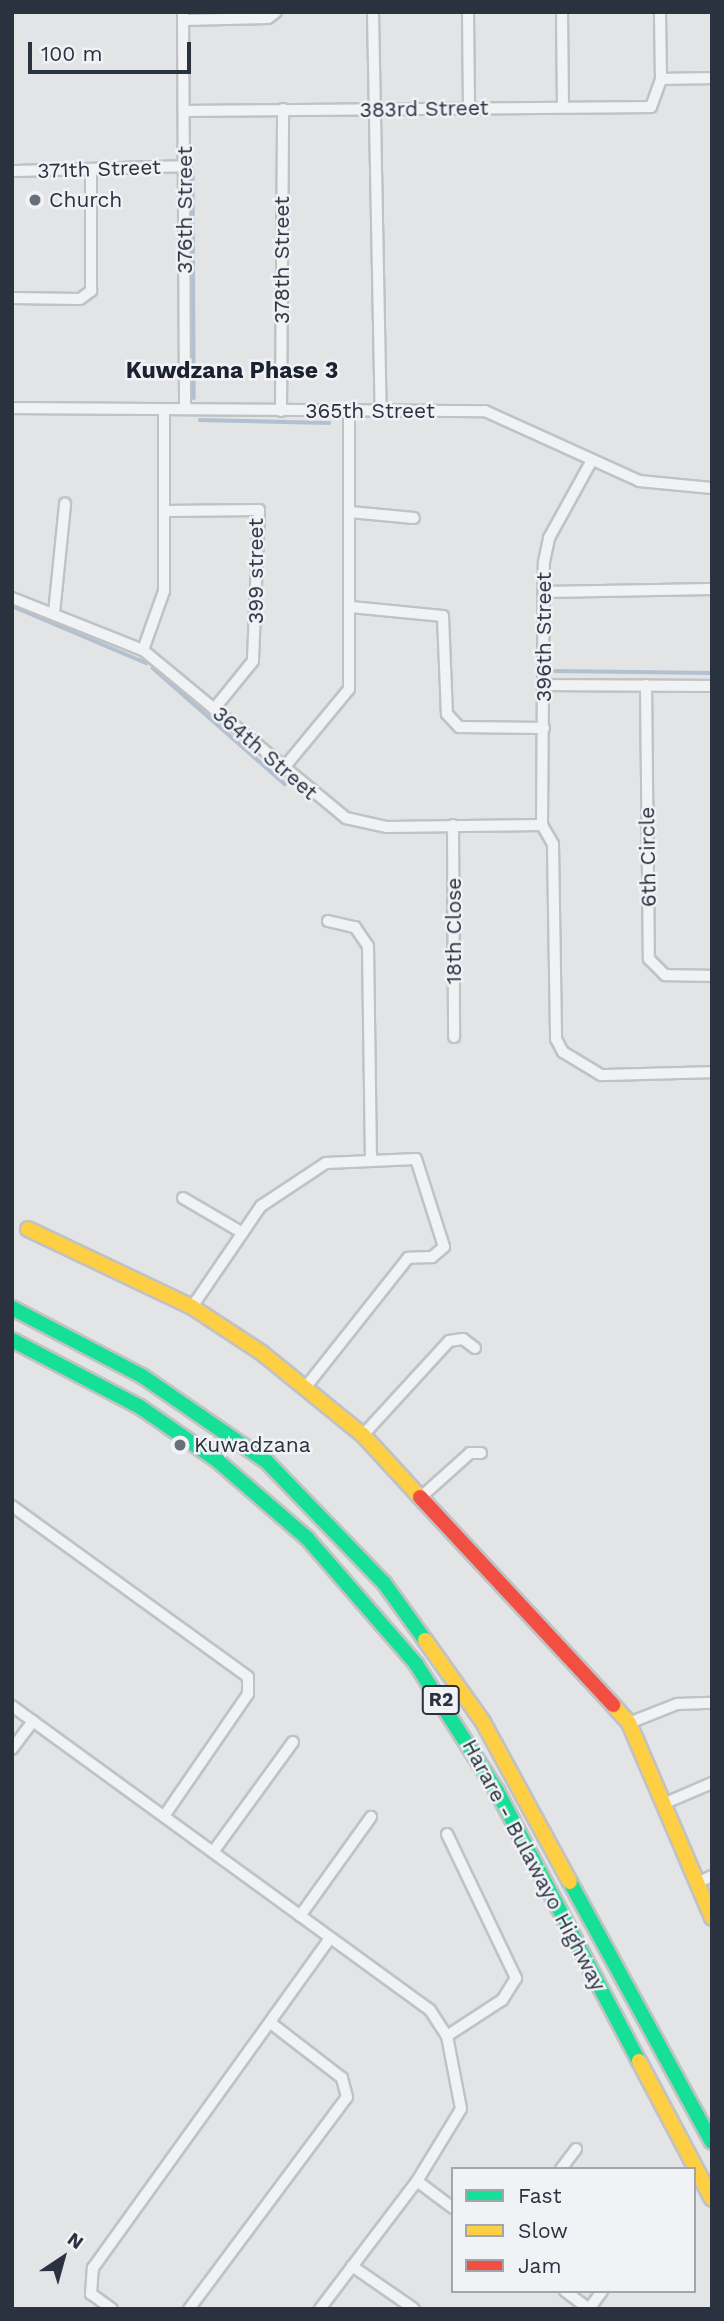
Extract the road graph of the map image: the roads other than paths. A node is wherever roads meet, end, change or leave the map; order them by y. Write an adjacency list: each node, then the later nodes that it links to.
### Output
1 (276, 12): 6 (street)
2 (373, 12): 13 (street)
3 (468, 12): 10 (street)
4 (562, 12): 9 (street)
5 (660, 12): 8 (street)
6 (183, 16): 12 (street, 376th Street)
7 (712, 78): 8 (street)
8 (661, 79): 9 (street, 383rd Street)
9 (563, 106): 10 (street, 383rd Street)
10 (469, 108): 13 (street, 383rd Street)
11 (283, 109): 12 (street, 383rd Street); 13 (street, 383rd Street); 21 (street, 378th Street)
12 (184, 111): 14 (street, 376th Street)
13 (372, 111): 23 (street)
14 (186, 166): 15 (street, 371th Street); 20 (street, 376th Street)
15 (91, 170): 16 (street, 371th Street); 17 (street)
16 (12, 172)
17 (12, 298)
18 (12, 408): 19 (street, 365th Street)
19 (164, 409): 20 (street, 365th Street); 27 (street)
20 (185, 409): 21 (street, 365th Street)
21 (281, 411): 22 (street, 365th Street)
22 (349, 411): 23 (street, 365th Street); 28 (street)
23 (381, 411): 24 (street, 365th Street)
24 (592, 460): 25 (street, 365th Street); 31 (street, 396th Street)
25 (712, 488)
26 (65, 504): 34 (street)
27 (166, 511): 35 (street); 39 (street, 399 street)
28 (350, 513): 29 (street); 33 (street)
29 (414, 518)
30 (712, 589): 31 (street)
31 (544, 592): 36 (street, 396th Street)
32 (12, 598): 34 (street, 364th Street)
33 (351, 607): 40 (street); 41 (street)
34 (54, 613): 35 (street, 364th Street)
35 (143, 650): 39 (street, 364th Street)
36 (544, 685): 37 (street); 40 (street, 396th Street)
37 (646, 685): 38 (street); 45 (street, 6th Circle)
38 (712, 686)
39 (214, 709): 41 (street, 364th Street)
40 (544, 728): 43 (street, 396th Street)
41 (282, 770): 42 (street, 364th Street)
42 (453, 825): 43 (street, 364th Street); 46 (street, 18th Close)
43 (541, 825): 47 (street)
44 (328, 921): 48 (street)
45 (712, 976)
46 (454, 1037)
47 (712, 1072)
48 (371, 1161): 51 (street); 56 (street)
49 (183, 1198): 51 (street)
50 (28, 1229): 52 (main road)
51 (243, 1233): 52 (street)
52 (192, 1307): 56 (main road)
53 (12, 1308): 80 (main road, Harare - Bulawayo Highway / R2)
54 (12, 1339): 83 (main road, Harare - Bulawayo Highway / R2)
55 (475, 1348): 57 (street)
56 (305, 1388): 57 (main road)
57 (363, 1435): 59 (main road)
58 (481, 1453): 59 (street)
59 (421, 1497): 64 (main road)
60 (12, 1506): 69 (street)
61 (712, 1703): 64 (street)
62 (12, 1706): 63 (street)
63 (33, 1721): 66 (street); 69 (street)
64 (629, 1723): 68 (main road)
65 (293, 1742): 72 (street)
66 (12, 1749)
67 (712, 1783): 68 (street)
68 (663, 1804): 74 (main road)
69 (164, 1816): 72 (street)
70 (371, 1817): 75 (street)
71 (447, 1833): 79 (street)
72 (213, 1852): 75 (street)
73 (712, 1875): 74 (street)
74 (697, 1883): 76 (main road)
75 (300, 1916): 77 (street)
76 (712, 1918)
77 (330, 1938): 78 (street); 79 (street)
78 (272, 2024): 91 (street); 92 (street)
79 (447, 2036): 85 (street)
80 (712, 2142)
81 (576, 2149): 82 (street)
82 (562, 2167)
83 (695, 2167)
84 (696, 2169): 86 (main road, Harare - Bulawayo Highway / R2)
85 (416, 2181): 87 (street); 88 (street)
86 (712, 2199)
87 (451, 2207)
88 (352, 2266): 93 (street); 94 (street)
89 (568, 2293): 95 (street)
90 (601, 2293): 95 (street)
91 (112, 2309)
92 (189, 2309)
93 (320, 2309)
94 (414, 2309)
95 (589, 2309)

